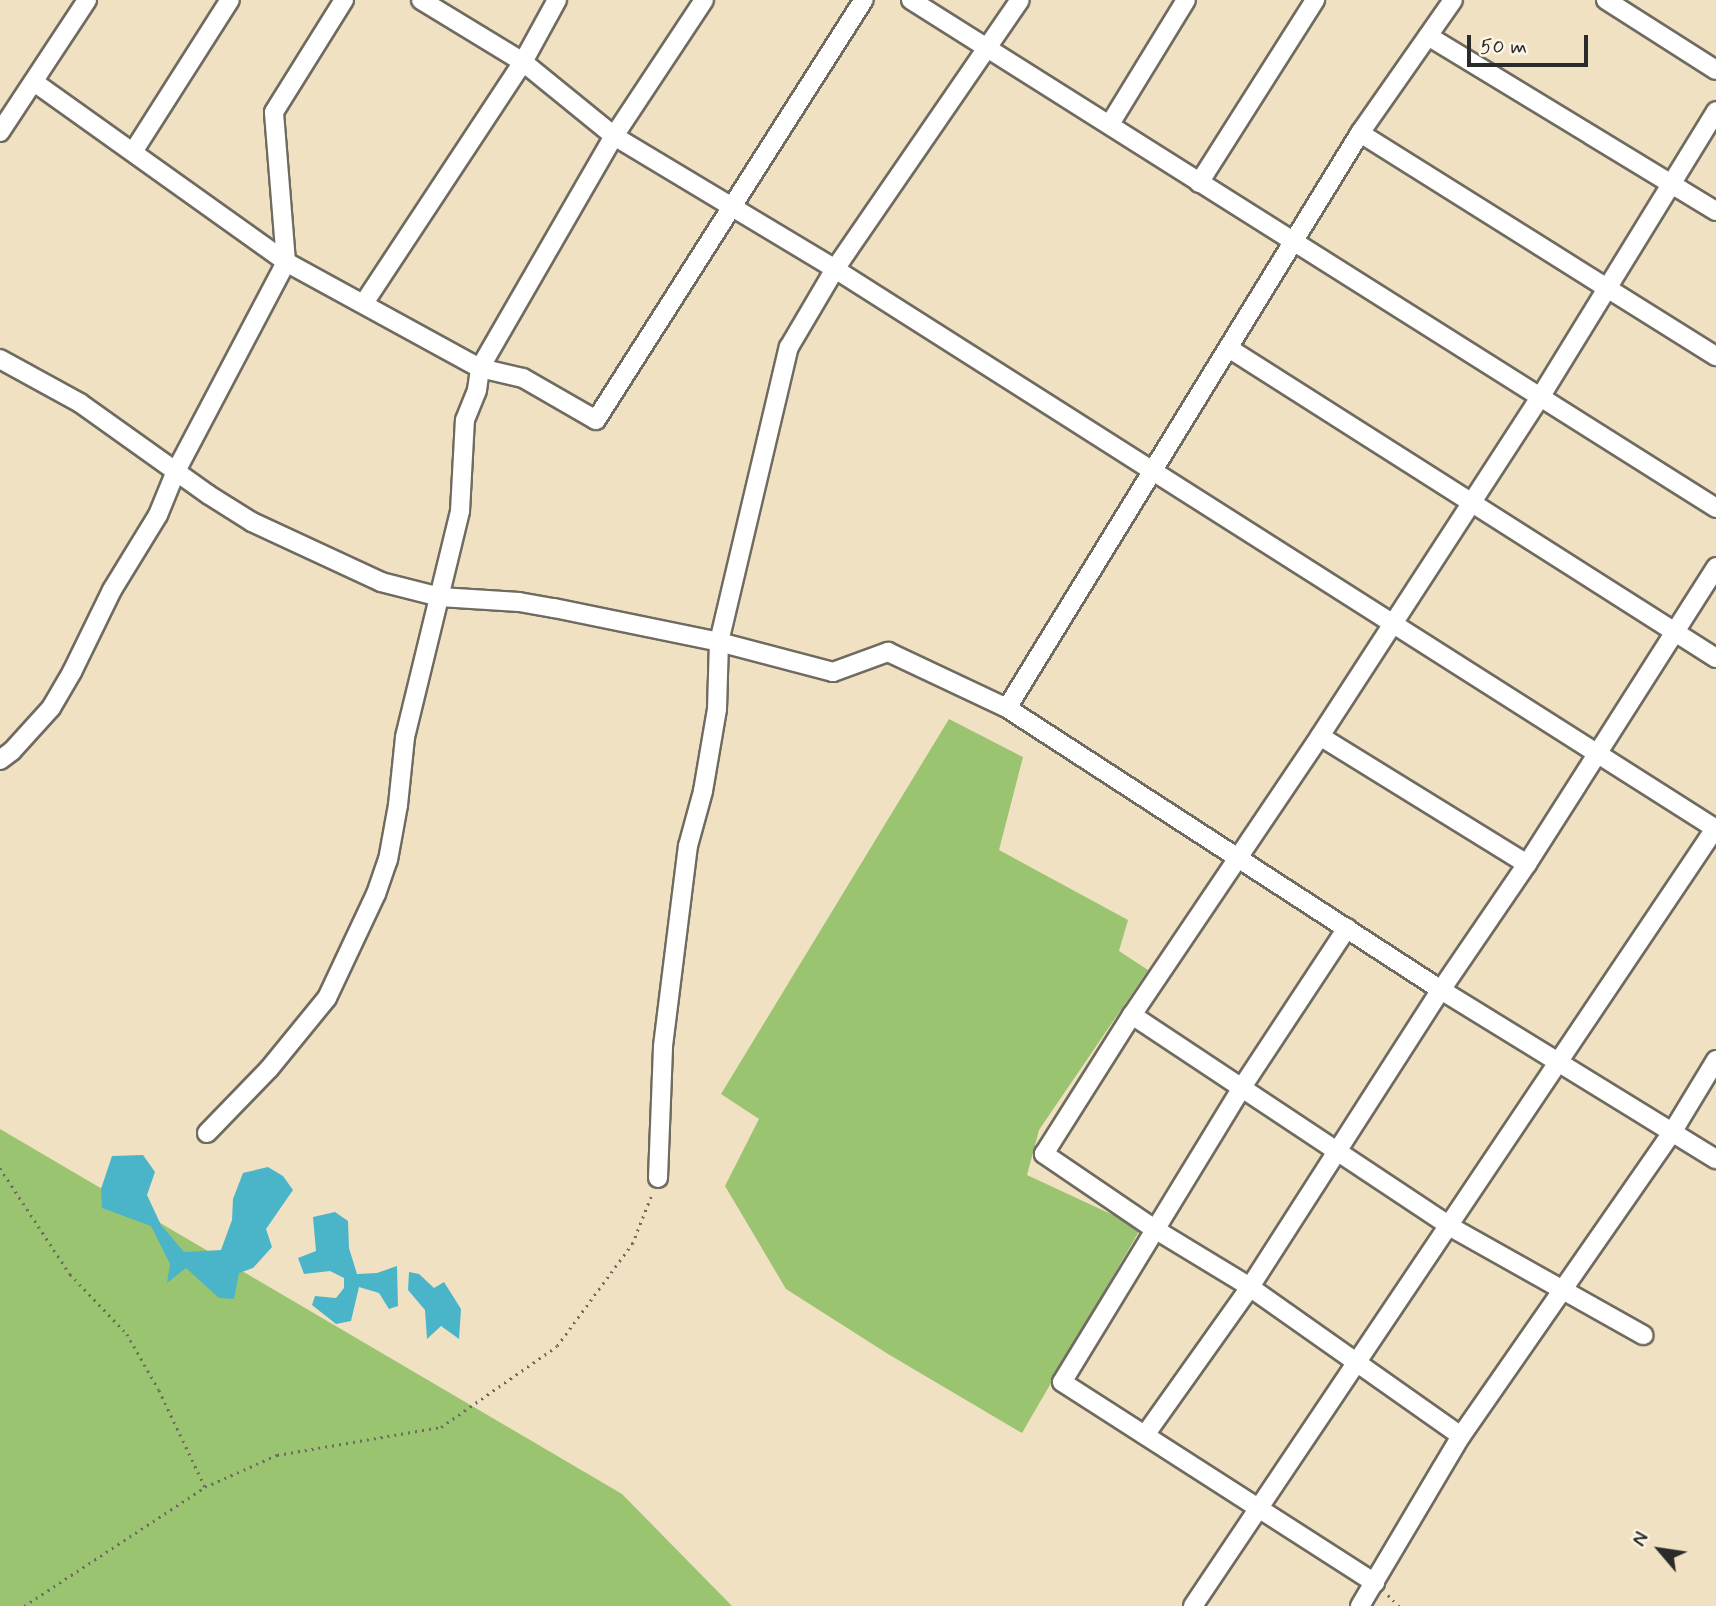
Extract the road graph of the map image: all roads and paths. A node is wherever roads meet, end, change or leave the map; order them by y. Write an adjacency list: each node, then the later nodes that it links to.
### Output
1 (87, 0): 18 (street)
2 (230, 0): 24 (street)
3 (344, 0): 30 (street)
4 (421, 0): 16 (street)
5 (557, 0): 16 (street)
6 (704, 0): 23 (street)
7 (864, 0): 27 (street)
8 (911, 0): 15 (street)
9 (1020, 0): 15 (street)
10 (1186, 0): 20 (street)
11 (1315, 0): 25 (street)
12 (1453, 0): 14 (street)
13 (1606, 0): 17 (street)
14 (1428, 36): 22 (street); 26 (street)
15 (988, 49): 20 (street); 31 (street)
16 (523, 62): 23 (street); 33 (street)
17 (1716, 70)
18 (34, 82): 21 (street); 24 (street)
19 (1716, 111): 26 (street)
20 (1110, 124): 25 (street)
21 (0, 132)
22 (1360, 133): 29 (street); 32 (street)
23 (614, 136): 27 (street); 37 (street)
24 (133, 152): 30 (street)
25 (1199, 183): 29 (street)
26 (1671, 183): 28 (street); 32 (street)
27 (733, 206): 31 (street); 37 (street)
28 (1716, 211)
29 (1295, 244): 34 (street); 38 (street)
30 (286, 262): 33 (street); 39 (street)
31 (835, 269): 40 (street); 47 (street)
32 (1607, 288): 35 (street); 38 (street)
33 (364, 303): 37 (street)
34 (1230, 349): 40 (street); 41 (street)
35 (1716, 356)
36 (0, 359): 39 (street)
37 (480, 368): 44 (street)
38 (1539, 399): 41 (street); 42 (street)
39 (176, 471): 44 (street); 52 (street)
40 (1154, 472): 45 (street); 49 (street)
41 (1472, 503): 45 (street); 46 (street)
42 (1716, 508)
43 (1716, 567): 46 (street)
44 (440, 597): 47 (street); 63 (street)
45 (1393, 624): 50 (street); 51 (street)
46 (1675, 632): 48 (street); 51 (street)
47 (719, 642): 49 (street); 67 (street)
48 (1716, 658)
49 (1007, 708): 54 (street)
50 (1320, 736): 54 (street); 55 (street)
51 (1597, 754): 53 (street); 55 (street)
52 (0, 760)
53 (1716, 828): 59 (street)
54 (1238, 858): 56 (street); 58 (street)
55 (1527, 864): 57 (street)
56 (1347, 928): 57 (street); 61 (street)
57 (1441, 990): 59 (street); 64 (street)
58 (1132, 1015): 61 (street); 69 (street)
59 (1557, 1060): 62 (street); 68 (street)
60 (1716, 1060): 62 (street)
61 (1241, 1089): 64 (street); 69 (street)
62 (1673, 1131): 65 (street); 71 (street)
63 (207, 1133)
64 (1338, 1151): 68 (street); 70 (street)
65 (1716, 1159)
66 (0, 1168): 76 (path)
67 (658, 1178): 76 (path)
68 (1449, 1226): 71 (street); 73 (street)
69 (1153, 1228): 70 (street); 74 (street)
70 (1251, 1287): 73 (street); 74 (street)
71 (1561, 1289): 72 (street); 75 (street)
72 (1643, 1335)
73 (1356, 1364): 75 (street); 77 (street)
74 (1145, 1435): 77 (street)
75 (1461, 1436): 78 (street)
76 (205, 1487): 79 (path)
77 (1259, 1506): 78 (street); 80 (street)
78 (1375, 1583): 81 (street)
79 (23, 1606)
80 (1193, 1606)
81 (1360, 1606)

